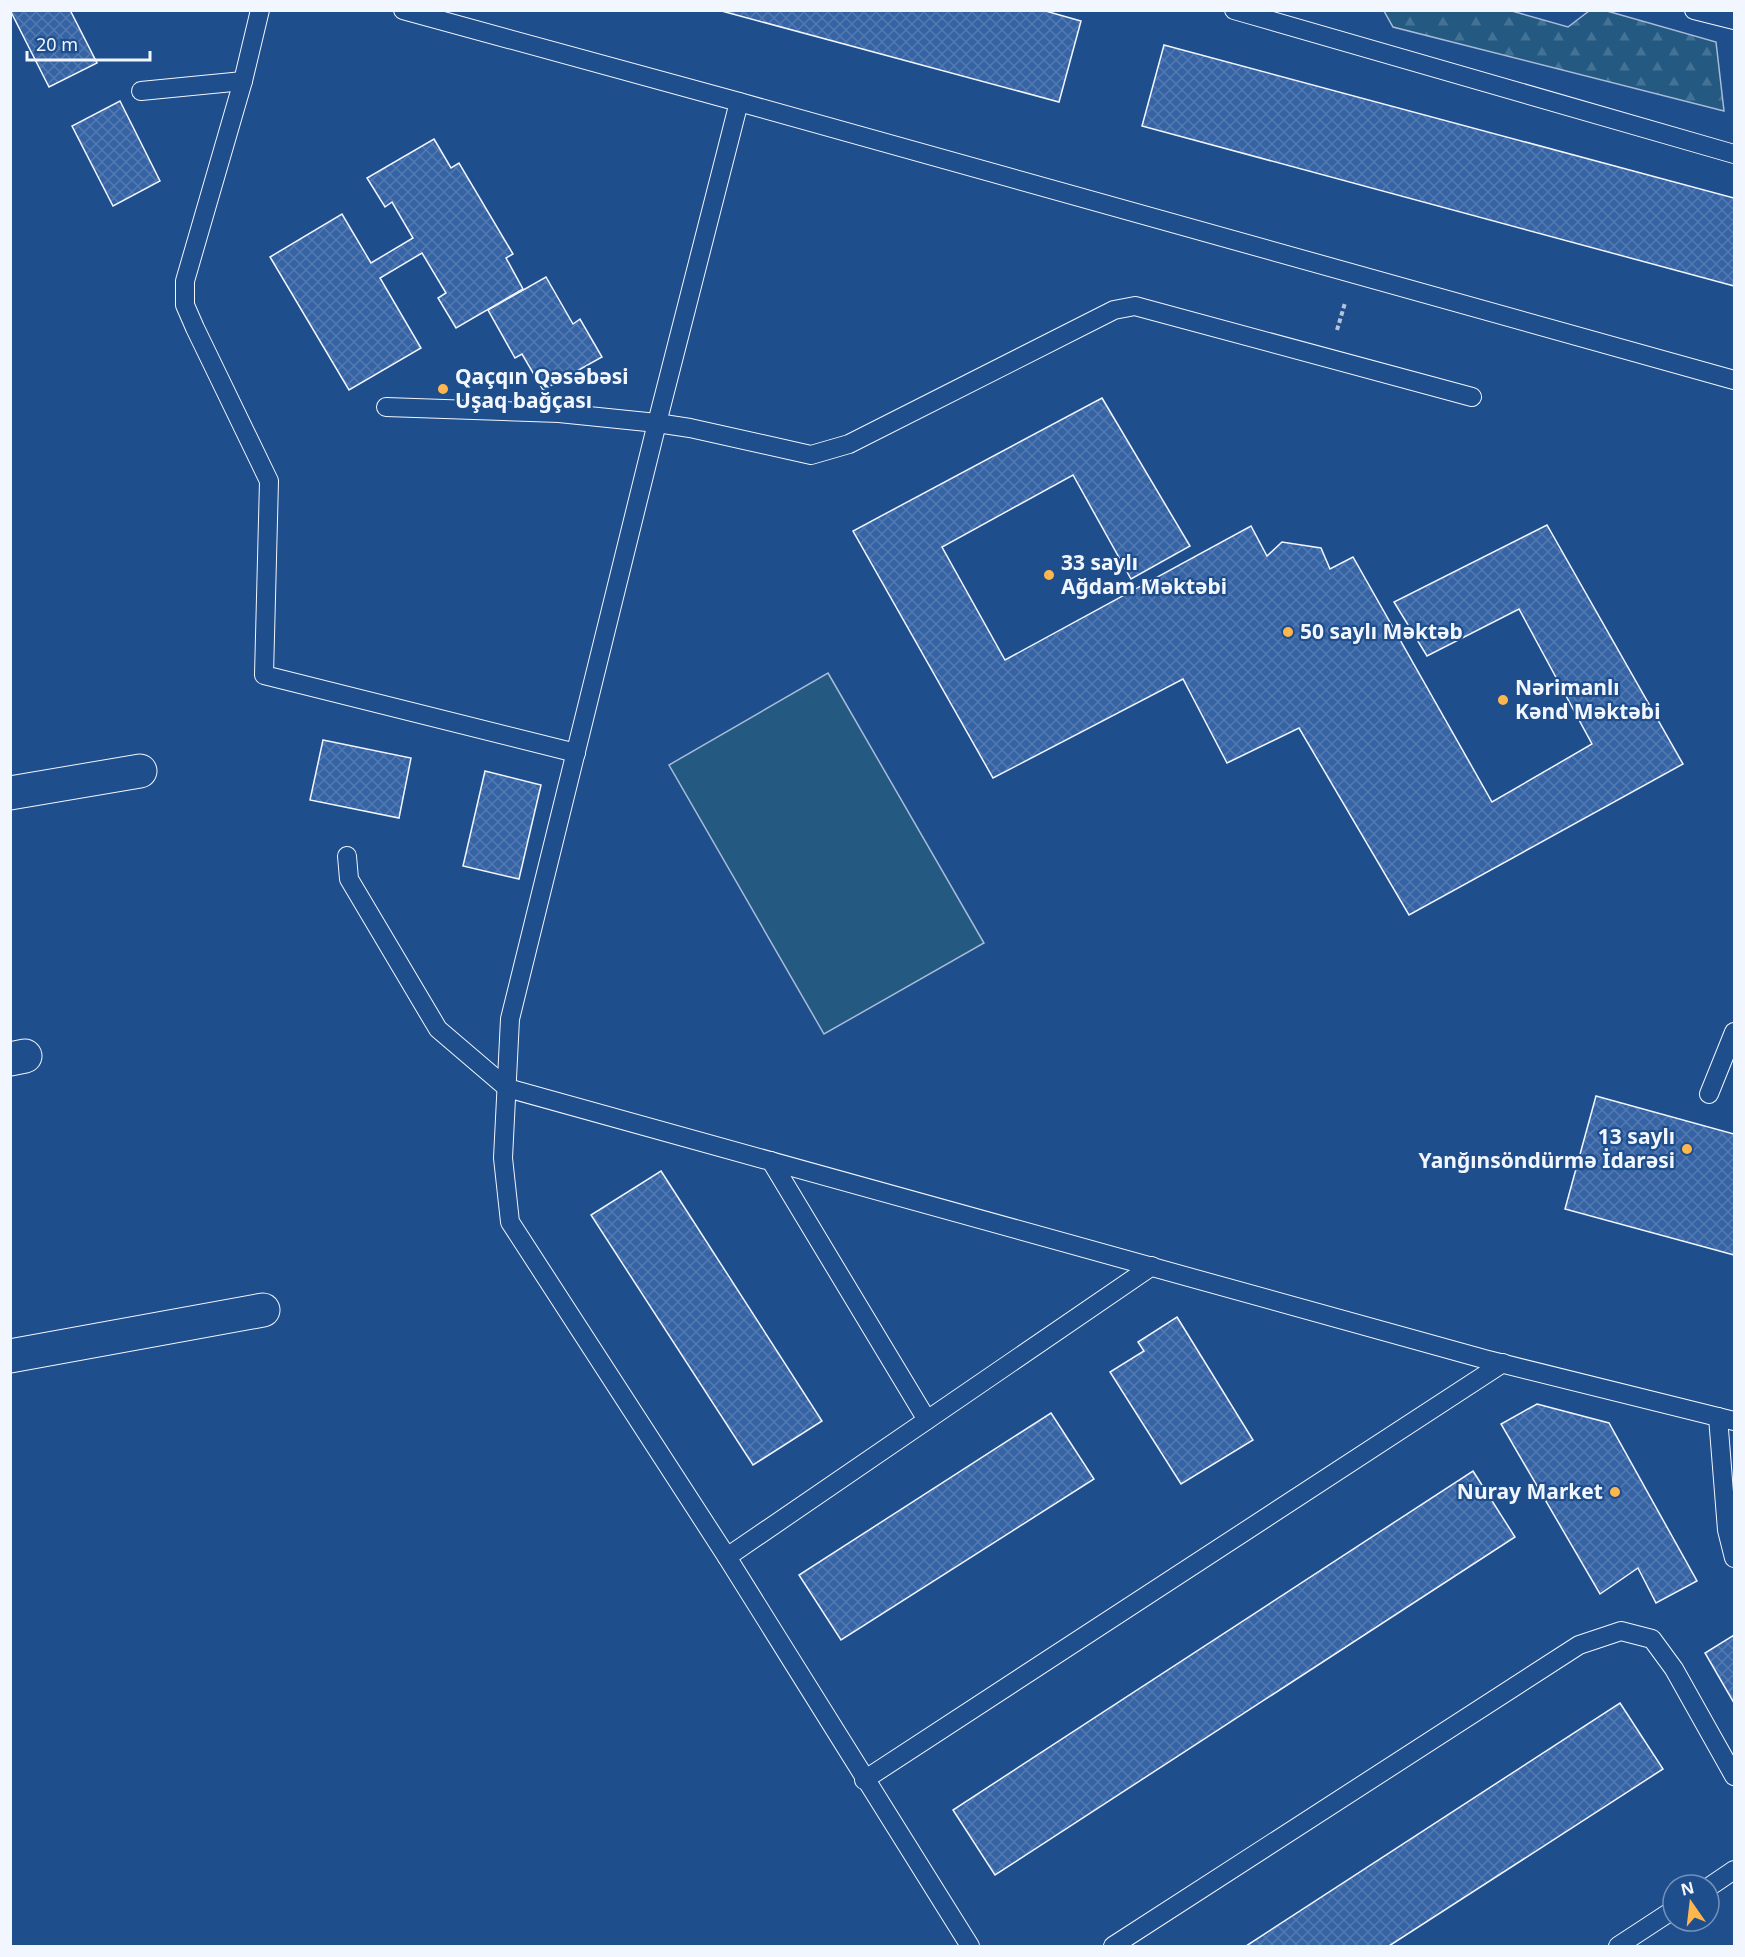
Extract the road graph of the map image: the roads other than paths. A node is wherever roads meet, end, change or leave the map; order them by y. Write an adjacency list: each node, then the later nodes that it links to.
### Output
1 (260, 10): 6 (lane)
2 (402, 10): 8 (lane)
3 (1234, 10): 9 (lane)
4 (1694, 10): 5 (lane)
5 (1734, 20)
6 (243, 81): 7 (lane); 14 (lane)
7 (141, 91)
8 (739, 102): 10 (lane); 13 (lane)
9 (1734, 154)
10 (1734, 380)
11 (1472, 397): 13 (lane)
12 (386, 407): 13 (lane)
13 (657, 423): 14 (lane)
14 (576, 753): 19 (lane)
15 (140, 771): 16 (street)
16 (10, 793)
17 (347, 856): 19 (lane)
18 (1734, 1032): 20 (lane)
19 (507, 1088): 21 (lane); 28 (lane)
20 (1709, 1094)
21 (771, 1161): 22 (lane); 27 (lane)
22 (1152, 1266): 25 (lane); 27 (lane)
23 (263, 1310): 24 (street)
24 (10, 1356)
25 (1503, 1363): 26 (lane); 31 (lane)
26 (1726, 1419): 29 (lane)
27 (927, 1420): 28 (lane)
28 (727, 1557): 31 (lane)
29 (1734, 1558)
30 (1734, 1776): 36 (lane)
31 (864, 1780): 35 (lane)
32 (1734, 1870): 33 (lane)
33 (1721, 1879)
34 (1661, 1918): 37 (lane)
35 (970, 1947)
36 (1113, 1947)
37 (1618, 1947)

